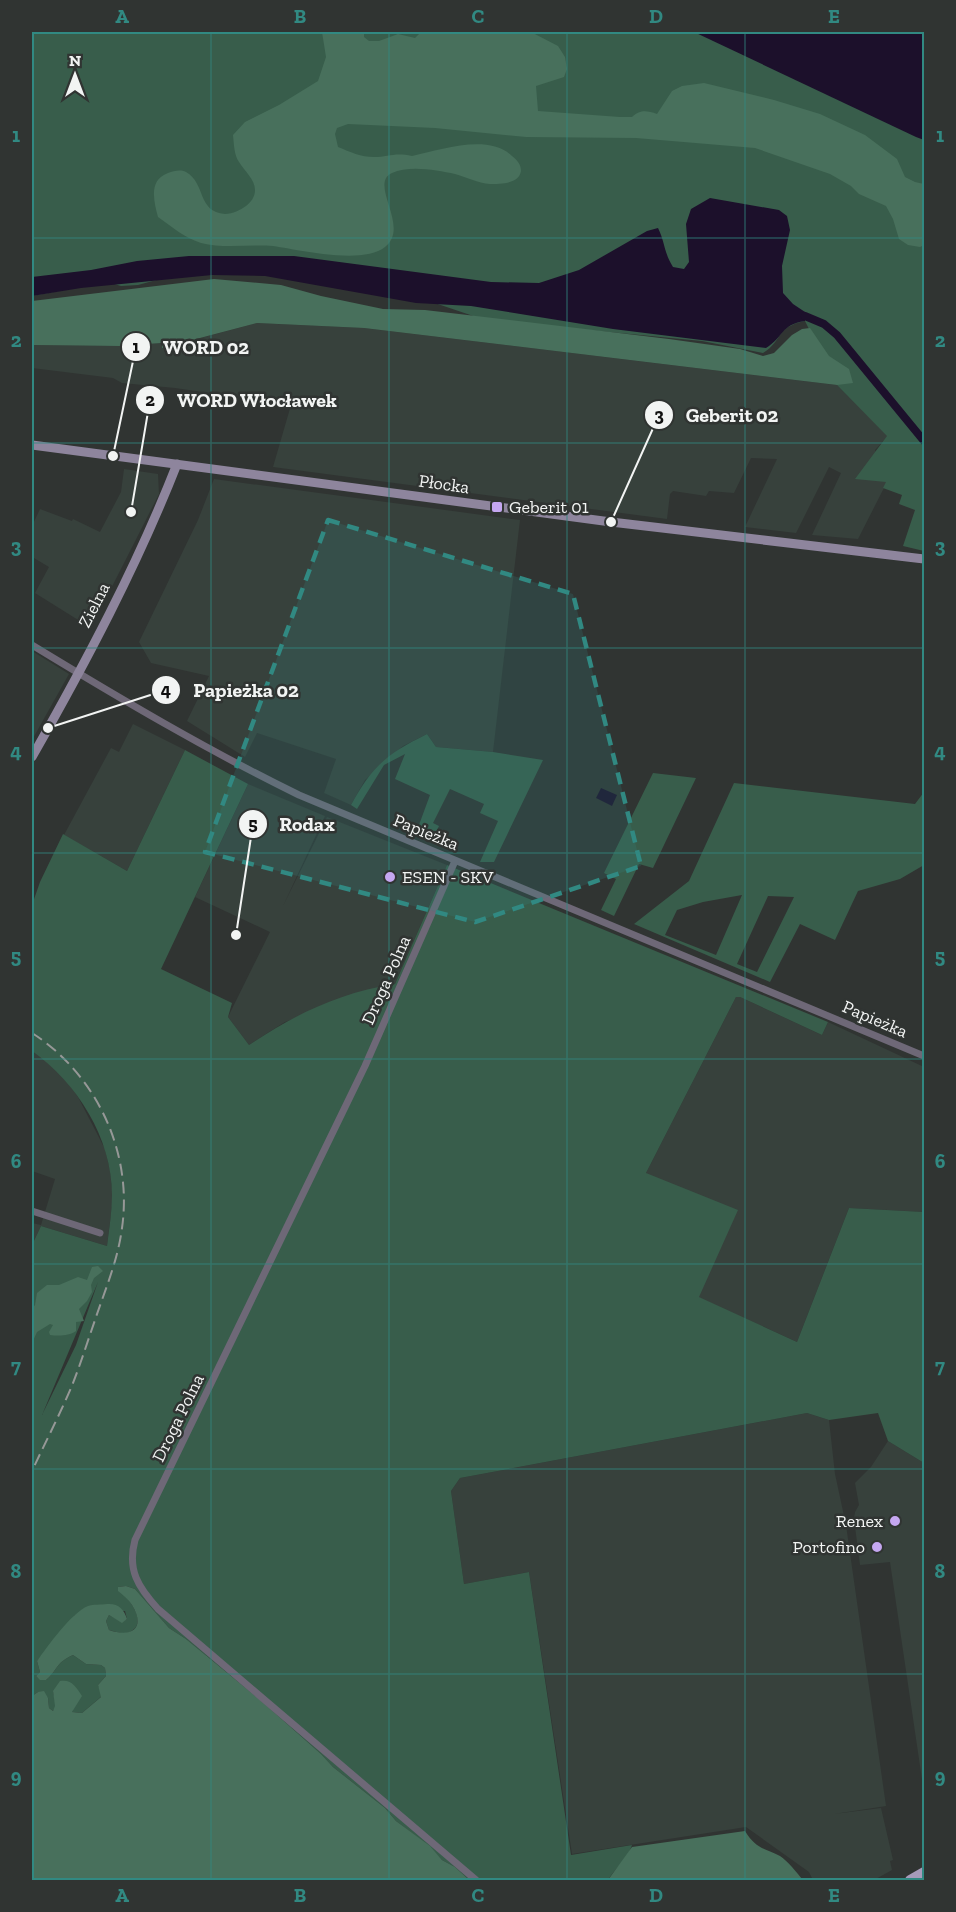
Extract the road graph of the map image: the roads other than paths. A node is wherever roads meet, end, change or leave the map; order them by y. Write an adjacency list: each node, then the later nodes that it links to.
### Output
1 (32, 445): 2 (street, Płocka)
2 (177, 464): 3 (street, Płocka); 5 (street, Zielna)
3 (924, 558)
4 (32, 645): 5 (street, Papieżka)
5 (78, 674): 6 (street, Zielna); 7 (street, Papieżka)
6 (32, 757)
7 (455, 861): 8 (street, Papieżka); 12 (street, Droga Polna)
8 (924, 1056)
9 (32, 1212): 10 (street)
10 (100, 1233)
11 (924, 1872): 13 (main road)
12 (476, 1881)
13 (910, 1881)

